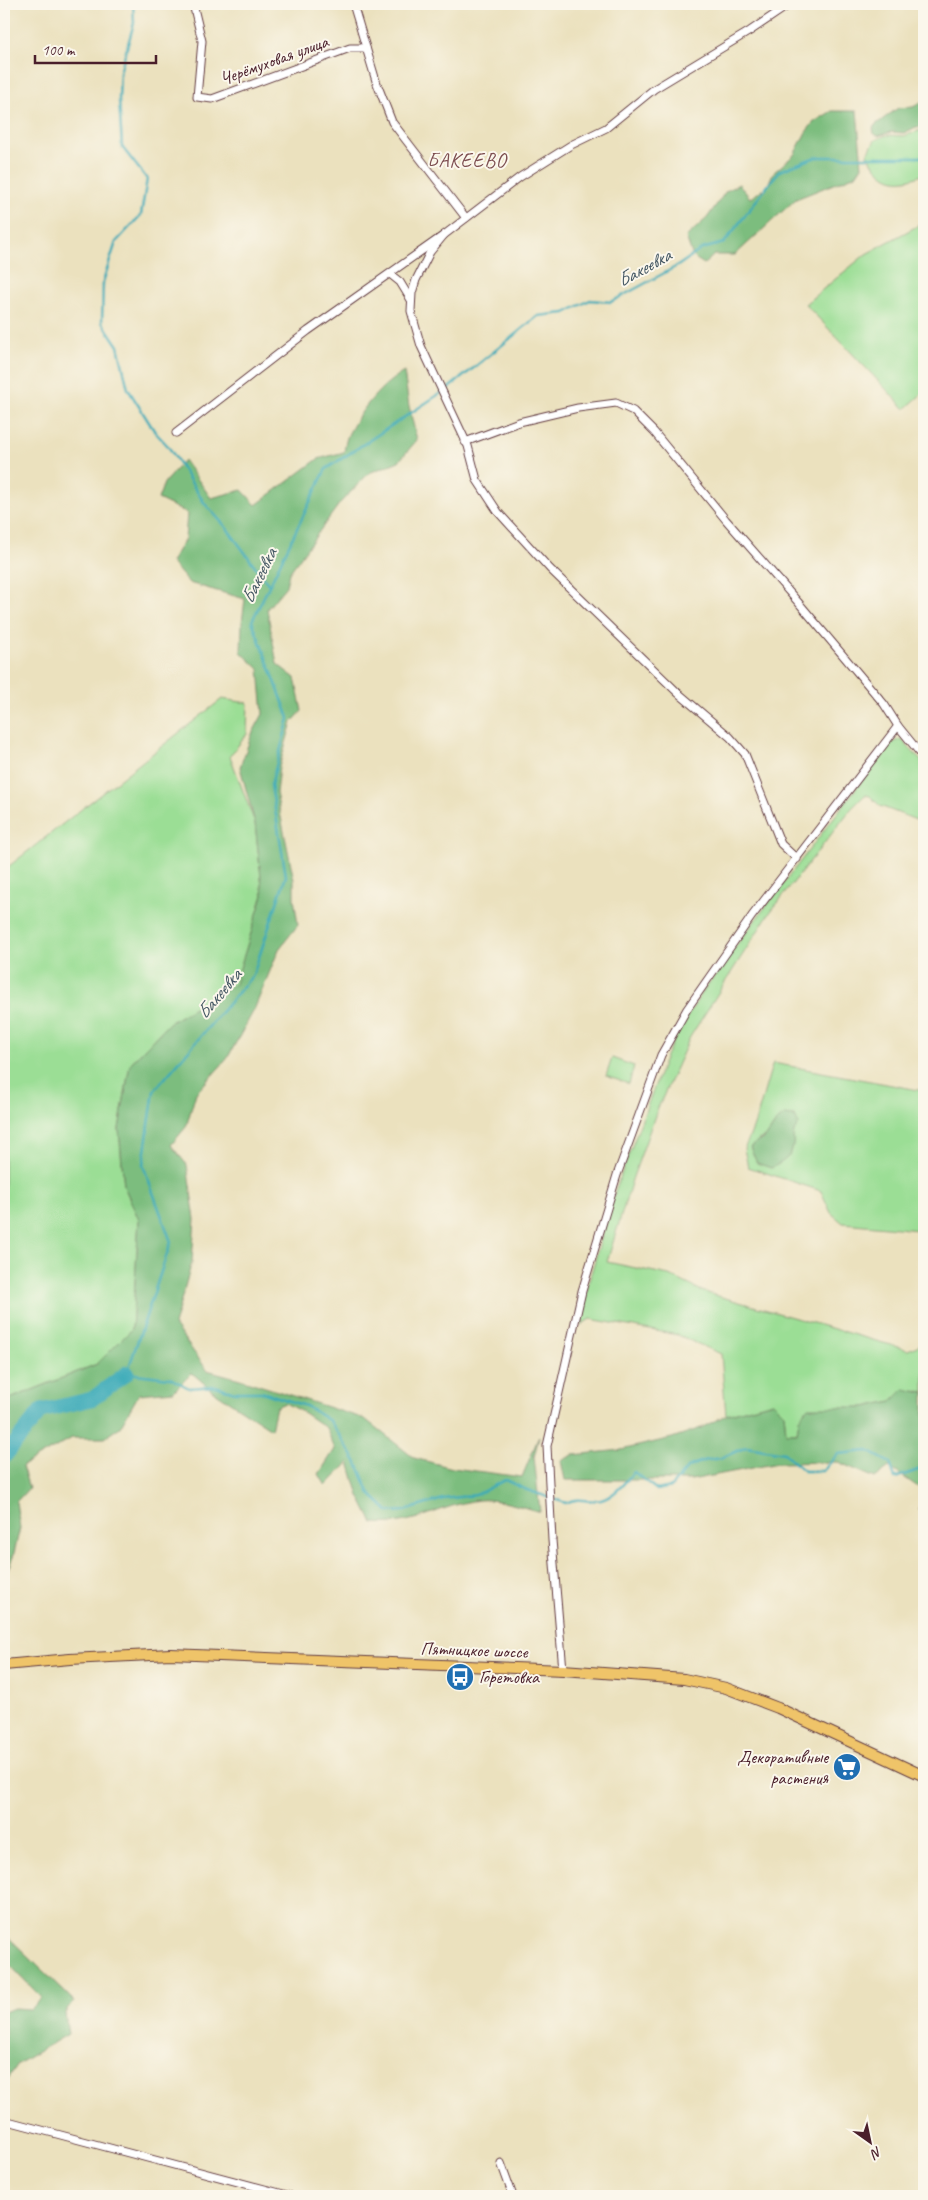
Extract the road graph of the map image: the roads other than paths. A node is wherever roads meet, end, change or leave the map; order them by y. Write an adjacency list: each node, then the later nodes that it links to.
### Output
1 (193, 4): 4 (street, Черёмуховая улица)
2 (353, 4): 4 (street)
3 (790, 4): 5 (street)
4 (366, 48): 5 (street)
5 (466, 218): 6 (street)
6 (444, 235): 7 (street); 8 (street)
7 (390, 274): 8 (street); 9 (street)
8 (411, 300): 10 (street)
9 (176, 433)
10 (465, 442): 11 (street); 13 (street)
11 (898, 726): 12 (street); 13 (street)
12 (924, 758)
13 (797, 859): 15 (street)
14 (4, 1665): 15 (main road, Пятницкое шоссе)
15 (563, 1670): 16 (main road, Пятницкое шоссе)
16 (924, 1776)
17 (4, 2120): 19 (street)
18 (501, 2163): 20 (street)
19 (291, 2196)
20 (513, 2196)

